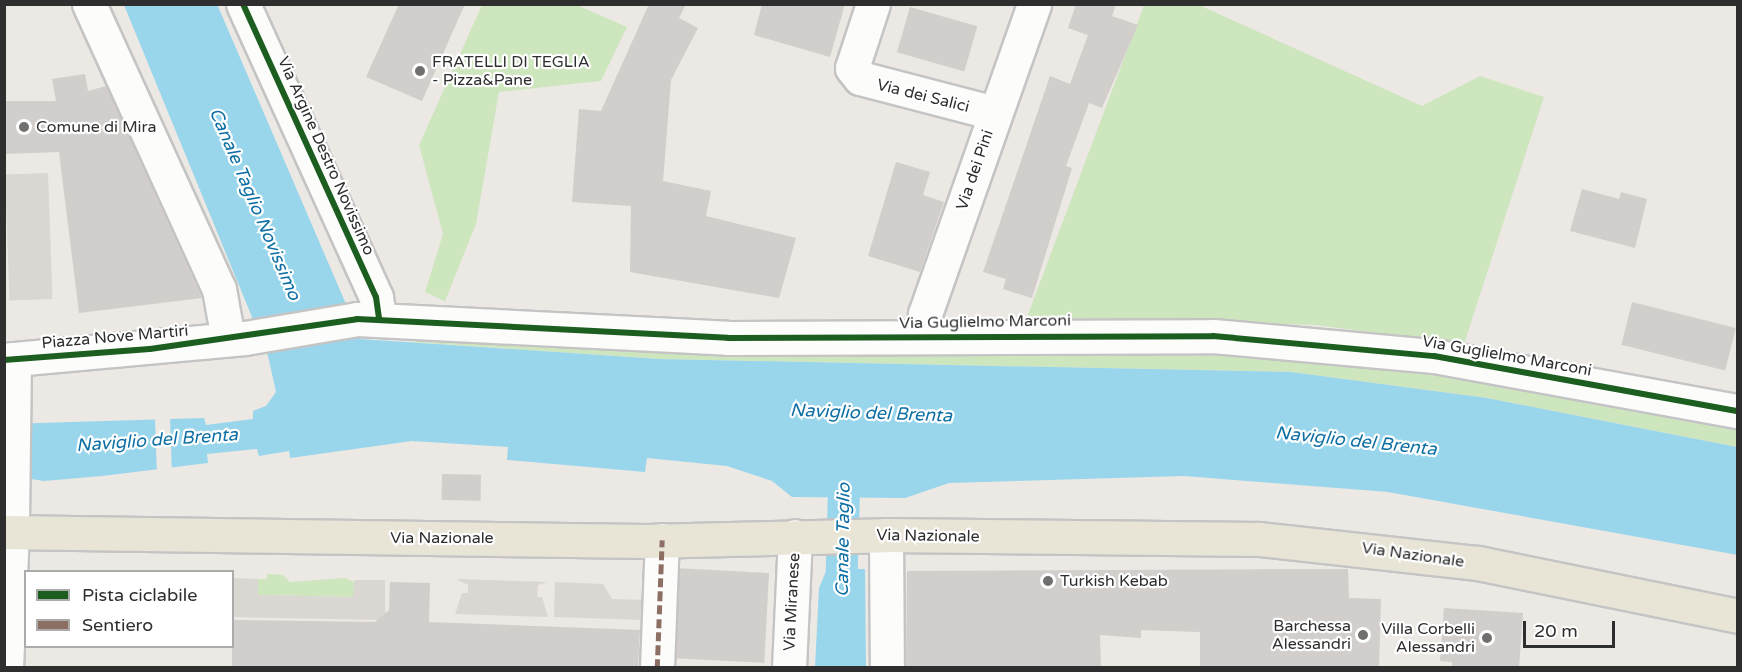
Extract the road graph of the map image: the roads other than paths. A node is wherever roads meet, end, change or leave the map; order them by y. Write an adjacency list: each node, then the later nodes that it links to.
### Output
1 (88, 4): 8 (street)
2 (243, 4): 6 (street, Via Argine Destro Novissimo)
3 (873, 4): 5 (street, Via dei Salici)
4 (1034, 4): 5 (street, Via dei Pini)
5 (994, 113): 7 (street, Via dei Pini)
6 (368, 319): 7 (street, Via Guglielmo Marconi); 8 (street, Via Guglielmo Marconi)
7 (923, 336): 10 (street, Via Guglielmo Marconi)
8 (243, 338): 9 (street, Piazza Nove Martiri)
9 (9, 360): 11 (street, Piazza Nove Martiri)
10 (1737, 411)
11 (8, 532): 14 (main road, Via Nazionale); 16 (street, Piazza Nove Martiri)
12 (804, 535): 13 (main road, Via Nazionale); 14 (main road, Via Nazionale); 18 (street, Via Miranese)
13 (881, 535): 15 (main road, Via Nazionale); 19 (street)
14 (662, 540): 17 (street)
15 (1737, 616)
16 (6, 668)
17 (657, 668)
18 (789, 668)
19 (887, 668)

